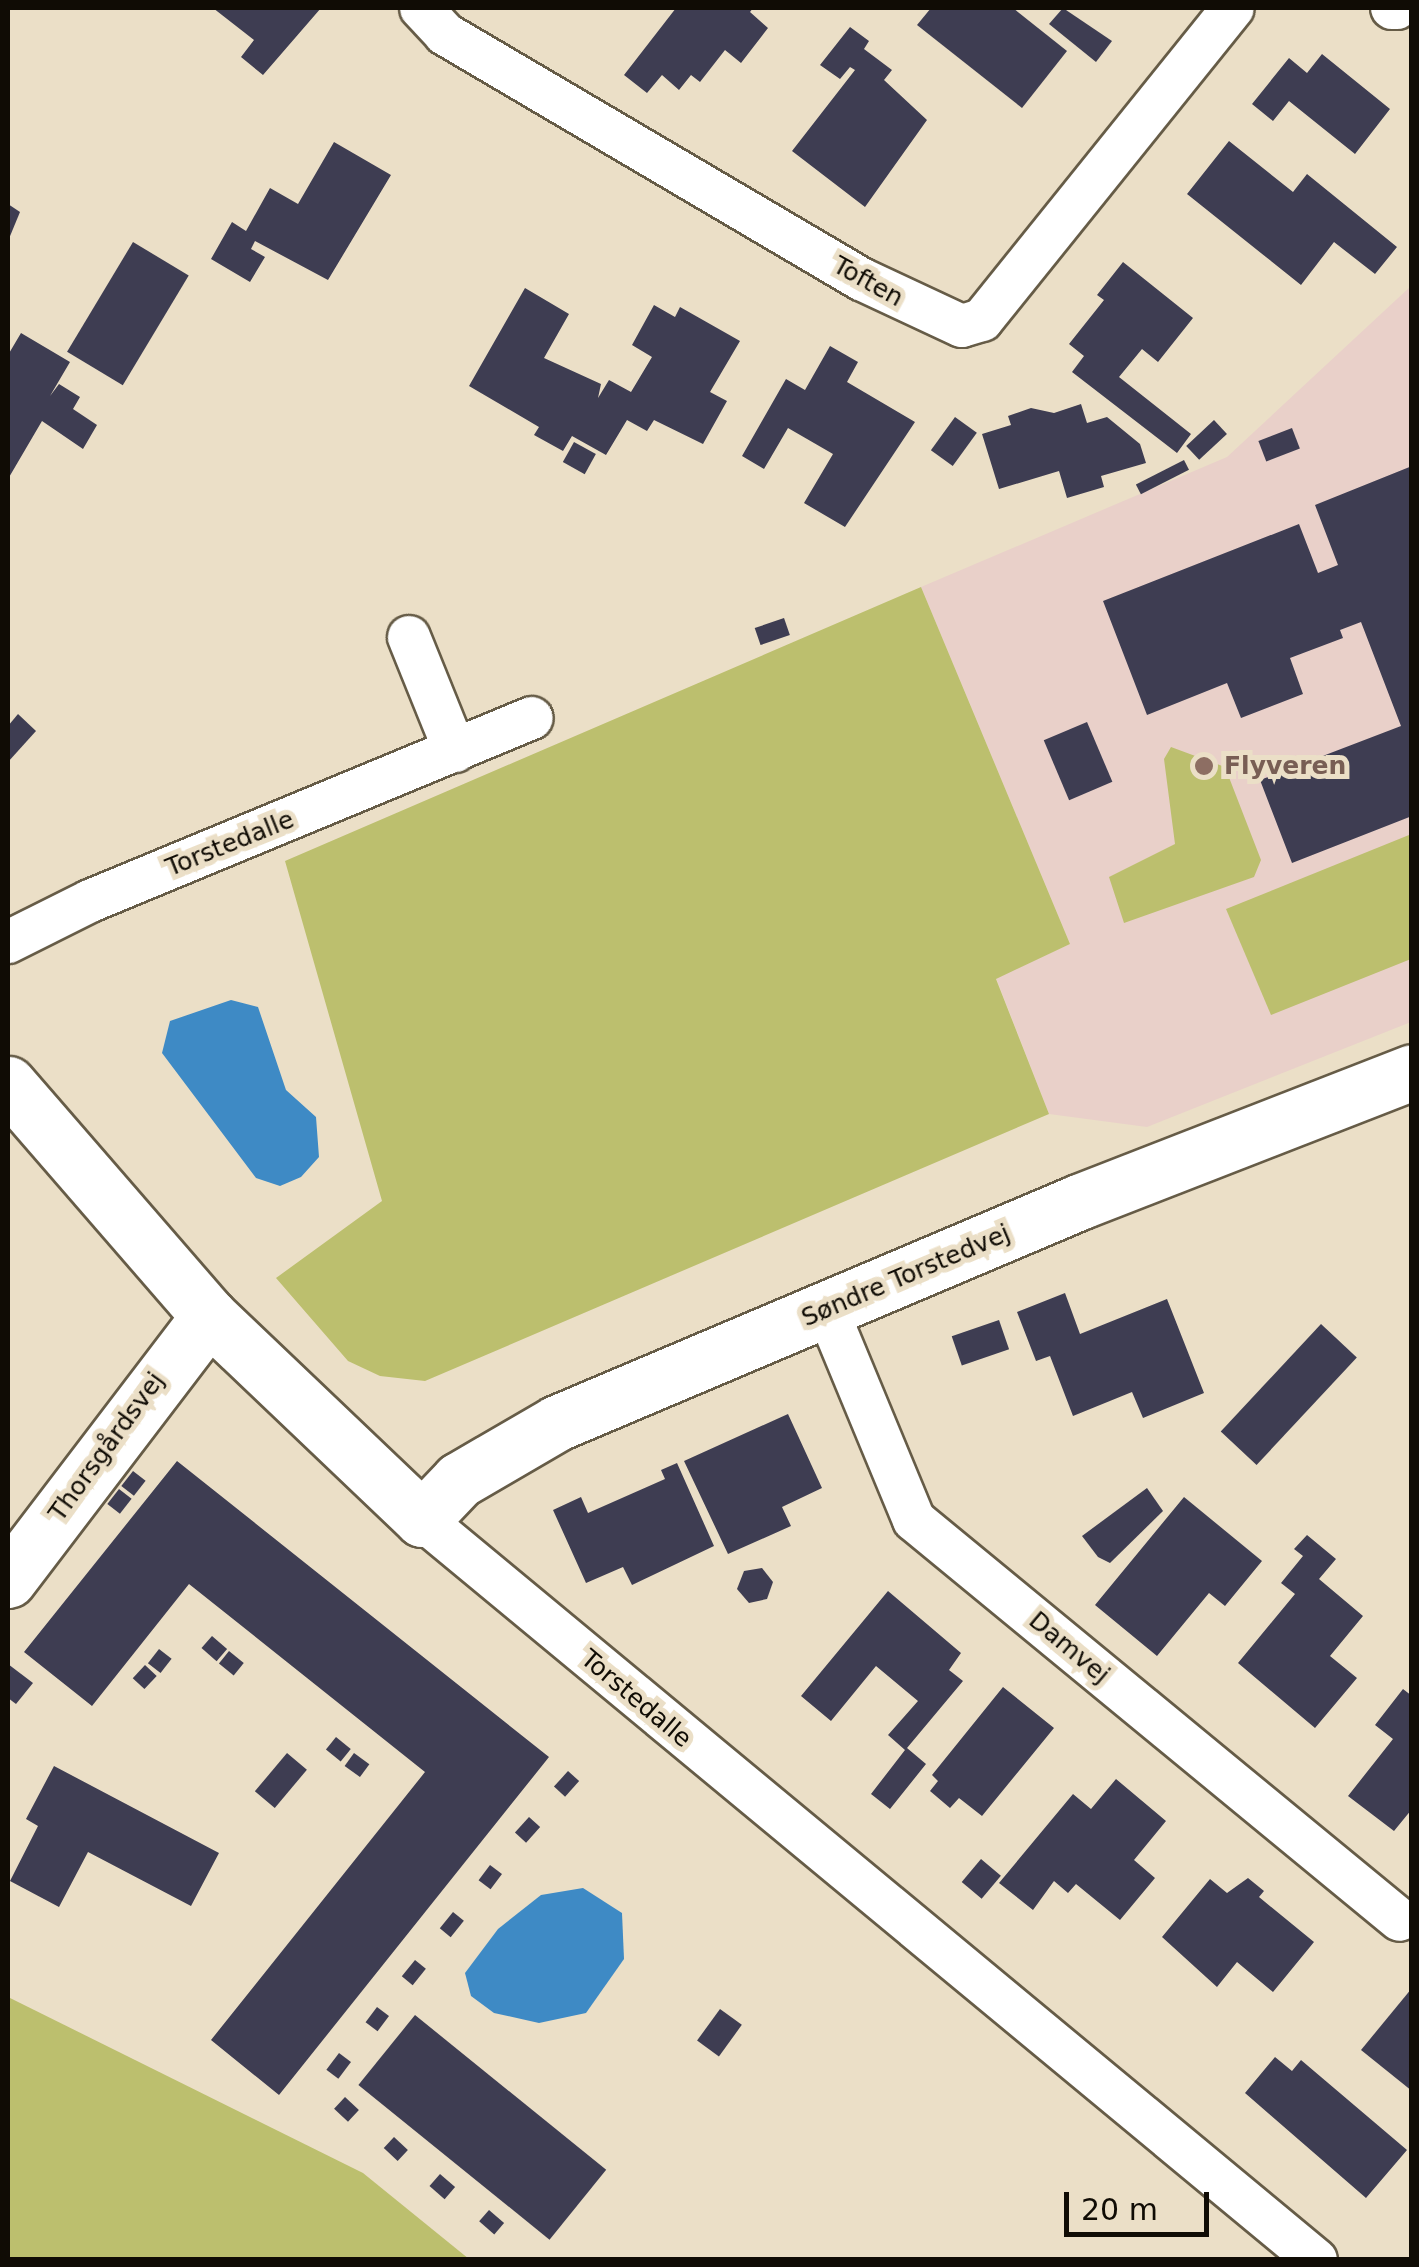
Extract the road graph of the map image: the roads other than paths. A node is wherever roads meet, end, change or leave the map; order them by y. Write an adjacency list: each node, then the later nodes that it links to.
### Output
1 (421, 8): 2 (street, Toften)
2 (1233, 8)
3 (409, 637): 5 (street)
4 (532, 718): 5 (street, Torstedalle)
5 (454, 750): 6 (street, Torstedalle)
6 (8, 942)
7 (1412, 1072): 9 (street, Søndre Torstedvej)
8 (8, 1084): 10 (street, Torstedalle)
9 (827, 1310): 11 (street, Søndre Torstedvej); 13 (street, Damvej)
10 (209, 1316): 11 (street, Torstedalle); 12 (street, Thorsgårdsvej)
11 (422, 1519): 14 (street, Torstedalle)
12 (8, 1580)
13 (1400, 1920)
14 (1316, 2260)

